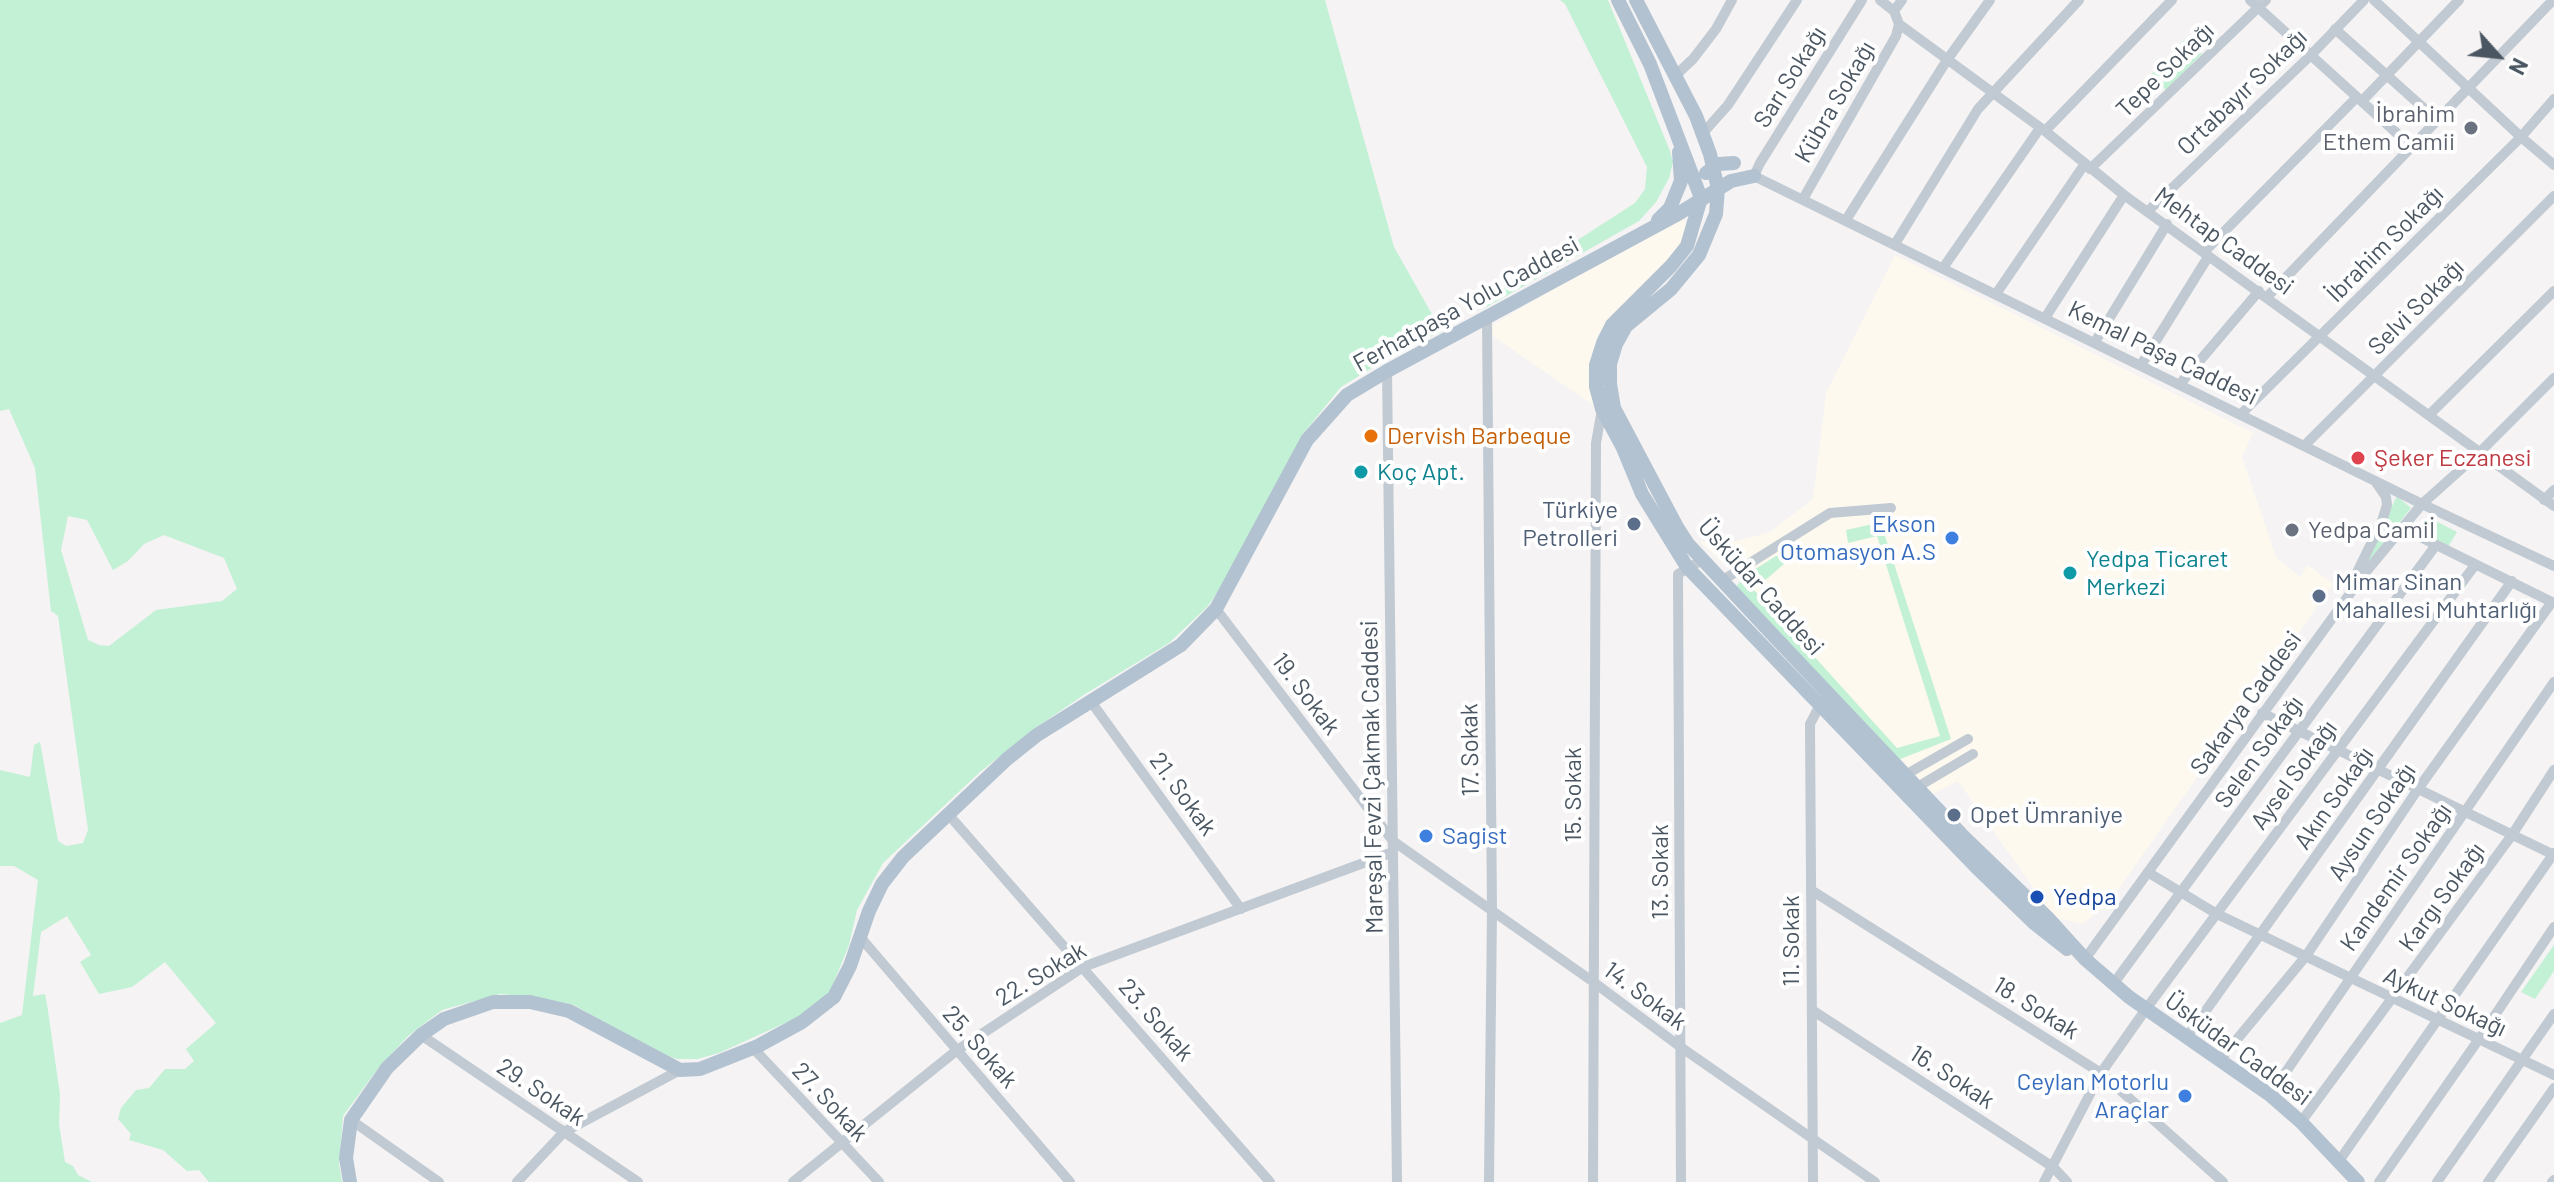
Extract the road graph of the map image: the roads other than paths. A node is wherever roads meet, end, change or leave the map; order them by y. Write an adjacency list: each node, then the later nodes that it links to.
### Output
1 (1618, 0): 29 (main road)
2 (1636, 0): 23 (main road)
3 (1732, 0): 23 (street)
4 (1797, 0): 31 (street)
5 (1862, 0): 38 (street, Sarı Sokağı)
6 (1880, 0): 16 (street)
7 (1902, 0): 16 (street)
8 (1990, 0): 21 (street)
9 (2079, 0): 25 (street)
10 (2172, 0): 30 (street)
11 (2364, 0): 18 (street, Ortabayır Sokağı)
12 (2374, 0): 19 (street)
13 (2459, 0): 19 (street)
14 (2553, 0): 24 (street)
15 (2258, 3): 20 (street); 37 (street, Tepe Sokağı)
16 (1894, 11): 17 (street)
17 (1899, 24): 21 (street, Mehtap Caddesi); 44 (street, Kübra Sokağı)
18 (2335, 29): 20 (street, Ortabayır Sokağı); 22 (street)
19 (2420, 42): 22 (street); 24 (street)
20 (2311, 55): 26 (street); 46 (street, Ortabayır Sokağı)
21 (1947, 60): 25 (street, Mehtap Caddesi); 48 (street)
22 (2389, 74): 26 (street); 28 (street)
23 (1676, 75): 31 (main road)
24 (2467, 87): 28 (street); 32 (street)
25 (1993, 95): 30 (street, Mehtap Caddesi); 50 (street)
26 (2360, 99): 33 (street); 51 (street)
27 (2554, 99): 32 (street, İbrahim Sokağı)
28 (2437, 120): 33 (street)
29 (1676, 129): 39 (main road); 45 (main road)
30 (2042, 130): 37 (street, Mehtap Caddesi); 52 (street)
31 (1704, 136): 34 (main road); 36 (main road)
32 (2521, 137): 35 (street); 58 (street, İbrahim Sokağı)
33 (2412, 147): 55 (street)
34 (1734, 163): 36 (main road); 38 (main road)
35 (2554, 165)
36 (1713, 166): 39 (main road); 40 (main road)
37 (2087, 167): 41 (street, Mehtap Caddesi); 54 (street, Tepe Sokağı)
38 (1754, 176): 40 (main road); 44 (street, Kemal Paşa Caddesi)
39 (1697, 183): 43 (main road); 45 (main road)
40 (1718, 189): 43 (main road); 77 (main road, Üsküdar Caddesi)
41 (2124, 195): 46 (street, Mehtap Caddesi); 57 (street)
42 (2554, 196): 62 (street, Selvi Sokağı)
43 (1701, 198): 45 (main road); 47 (main road, Üsküdar Caddesi)
44 (1803, 199): 48 (street, Kemal Paşa Caddesi)
45 (1674, 211): 47 (main road); 56 (main road, Ferhatpaşa Yolu Caddesi)
46 (2148, 211): 49 (street, Mehtap Caddesi)
47 (1697, 218): 65 (main road, Üsküdar Caddesi)
48 (1846, 220): 50 (street, Kemal Paşa Caddesi)
49 (2167, 224): 51 (street, Mehtap Caddesi); 59 (street)
50 (1895, 244): 52 (street, Kemal Paşa Caddesi)
51 (2206, 254): 55 (street, Mehtap Caddesi); 60 (street)
52 (1943, 268): 54 (street, Kemal Paşa Caddesi)
53 (2554, 291): 67 (street)
54 (1996, 294): 57 (street, Kemal Paşa Caddesi)
55 (2263, 294): 58 (street, Mehtap Caddesi); 64 (street)
56 (1487, 318): 61 (main road, Ferhatpaşa Yolu Caddesi); 109 (street, 17. Sokak)
57 (2045, 318): 59 (street, Kemal Paşa Caddesi)
58 (2321, 337): 62 (street, Mehtap Caddesi); 66 (street, İbrahim Sokağı)
59 (2095, 342): 60 (street, Kemal Paşa Caddesi)
60 (2141, 365): 64 (street, Kemal Paşa Caddesi)
61 (1387, 371): 84 (main road, Ferhatpaşa Yolu Caddesi); 103 (street, Mareşal Fevzi Çakmak Caddesi)
62 (2376, 377): 67 (street, Mehtap Caddesi); 68 (street, Selvi Sokağı)
63 (2554, 378): 69 (street, Sakarya Caddesi)
64 (2180, 384): 66 (street, Kemal Paşa Caddesi)
65 (1602, 409): 80 (main road, Üsküdar Caddesi); 118 (street, 15. Sokak)
66 (2241, 414): 68 (street, Kemal Paşa Caddesi)
67 (2429, 415): 69 (street, Mehtap Caddesi)
68 (2305, 445): 70 (street, Kemal Paşa Caddesi)
69 (2479, 453): 72 (street, Mehtap Caddesi); 73 (street, Sakarya Caddesi)
70 (2374, 479): 73 (street, Kemal Paşa Caddesi); 85 (street)
71 (2554, 490): 72 (street)
72 (2549, 503)
73 (2422, 504): 75 (street, Sakarya Caddesi); 79 (street, Kemal Paşa Caddesi)
74 (1891, 508): 81 (street)
75 (2402, 528): 76 (street); 85 (street, Sakarya Caddesi)
76 (2436, 545): 78 (street); 91 (street, Selen Sokağı)
77 (1704, 559): 80 (street); 81 (main road, Üsküdar Caddesi)
78 (2475, 565): 82 (street); 93 (street, Aysel Sokağı)
79 (2554, 566)
80 (1687, 567): 86 (main road, Üsküdar Caddesi); 129 (street, 13. Sokak)
81 (1723, 580): 86 (main road, Üsküdar Caddesi)
82 (2512, 581): 83 (street); 95 (street, Akın Sokağı)
83 (2553, 602): 98 (street, Aysun Sokağı)
84 (1216, 609): 88 (main road, Ferhatpaşa Yolu Caddesi); 103 (street, 19. Sokak)
85 (2339, 609): 90 (street, Sakarya Caddesi)
86 (1766, 639): 89 (main road, Üsküdar Caddesi); 97 (main road, Üsküdar Caddesi)
87 (2554, 682): 100 (street, Kandemir Sokağı)
88 (1092, 703): 101 (main road, Ferhatpaşa Yolu Caddesi); 108 (street, 21. Sokak)
89 (1821, 703): 97 (main road, Üsküdar Caddesi); 106 (street, 11. Sokak)
90 (2262, 713): 91 (street); 105 (street, Sakarya Caddesi)
91 (2300, 731): 93 (street); 107 (street, Selen Sokağı)
92 (1968, 739): 97 (street)
93 (2337, 748): 95 (street); 110 (street, Aysel Sokağı)
94 (1973, 754): 99 (street)
95 (2379, 769): 98 (street); 112 (street, Akın Sokağı)
96 (2554, 770): 102 (street, Kargı Sokağı)
97 (1899, 778): 99 (main road, Üsküdar Caddesi)
98 (2418, 789): 100 (street); 114 (street, Aysun Sokağı)
99 (1912, 791): 115 (main road, Üsküdar Caddesi)
100 (2465, 813): 102 (street); 117 (street, Kandemir Sokağı)
101 (948, 814): 113 (main road, Ferhatpaşa Yolu Caddesi); 116 (street, 23. Sokak)
102 (2512, 835): 104 (street); 120 (street, Kargı Sokağı)
103 (1393, 846): 108 (street, 22. Sokak); 109 (street, 14. Sokak); 153 (street, Mareşal Fevzi Çakmak Caddesi)
104 (2554, 854): 124 (street)
105 (2149, 873): 107 (street, Aykut Sokağı); 115 (street, Sakarya Caddesi)
106 (1811, 890): 122 (street, 11. Sokak); 134 (street, 18. Sokak)
107 (2181, 892): 110 (street, Aykut Sokağı); 119 (street, Selen Sokağı)
108 (1241, 909): 116 (street, 22. Sokak)
109 (1492, 911): 118 (street, 14. Sokak); 154 (street, 17. Sokak)
110 (2217, 914): 112 (street, Aykut Sokağı); 121 (street, Aysel Sokağı)
111 (2554, 927): 127 (street)
112 (2261, 935): 114 (street, Aykut Sokağı); 126 (street, Akın Sokağı)
113 (861, 938): 128 (main road, Ferhatpaşa Yolu Caddesi); 130 (street, 25. Sokak)
114 (2306, 956): 117 (street, Aykut Sokağı); 131 (street, Aysun Sokağı)
115 (2085, 959): 119 (main road, Üsküdar Caddesi)
116 (1083, 967): 130 (street, 22. Sokak); 152 (street, 23. Sokak)
117 (2349, 978): 120 (street, Aykut Sokağı); 137 (street, Kandemir Sokağı)
118 (1592, 981): 129 (street, 14. Sokak); 155 (street, 15. Sokak)
119 (2114, 983): 121 (main road, Üsküdar Caddesi)
120 (2392, 999): 124 (street, Aykut Sokağı); 139 (street, Kargı Sokağı)
121 (2146, 1009): 126 (main road, Üsküdar Caddesi); 134 (street, Aysel Sokağı)
122 (1812, 1010): 141 (street, 11. Sokak); 144 (street, 16. Sokak)
123 (2554, 1014): 132 (street)
124 (2439, 1020): 127 (street, Aykut Sokağı); 143 (street)
125 (421, 1035): 133 (main road); 138 (main road); 140 (street, 29. Sokak)
126 (2187, 1037): 131 (main road, Üsküdar Caddesi)
127 (2479, 1039): 132 (street, Aykut Sokağı); 163 (street)
128 (753, 1048): 133 (main road, Ferhatpaşa Yolu Caddesi); 142 (street, 27. Sokak)
129 (1682, 1048): 141 (street, 14. Sokak); 156 (street, 13. Sokak)
130 (956, 1051): 142 (street, 22. Sokak); 151 (street, 25. Sokak)
131 (2219, 1061): 137 (main road, Üsküdar Caddesi)
132 (2523, 1061): 135 (street, Aykut Sokağı); 164 (street)
133 (680, 1070): 140 (street)
134 (2101, 1073): 144 (street, Aysel Sokağı); 161 (street, 18. Sokak)
135 (2554, 1075)
136 (2554, 1088): 165 (street)
137 (2270, 1095): 139 (main road, Üsküdar Caddesi)
138 (351, 1120): 145 (main road); 146 (street)
139 (2301, 1122): 143 (main road, Üsküdar Caddesi)
140 (564, 1132): 147 (street); 148 (street, 29. Sokak)
141 (1813, 1139): 157 (street, 11. Sokak); 158 (street, 14. Sokak)
142 (842, 1143): 149 (street, 22. Sokak); 150 (street, 27. Sokak)
143 (2339, 1161): 162 (main road, Üsküdar Caddesi)
144 (2053, 1167): 159 (street, Aysel Sokağı); 160 (street, 16. Sokak)
145 (350, 1182)
146 (439, 1182)
147 (517, 1182)
148 (638, 1182)
149 (793, 1182)
150 (879, 1182)
151 (1070, 1182)
152 (1270, 1182)
153 (1397, 1182)
154 (1489, 1182)
155 (1593, 1182)
156 (1681, 1182)
157 (1813, 1182)
158 (1875, 1182)
159 (2044, 1182)
160 (2067, 1182)
161 (2223, 1182)
162 (2358, 1182)
163 (2379, 1182)
164 (2437, 1182)
165 (2488, 1182)

